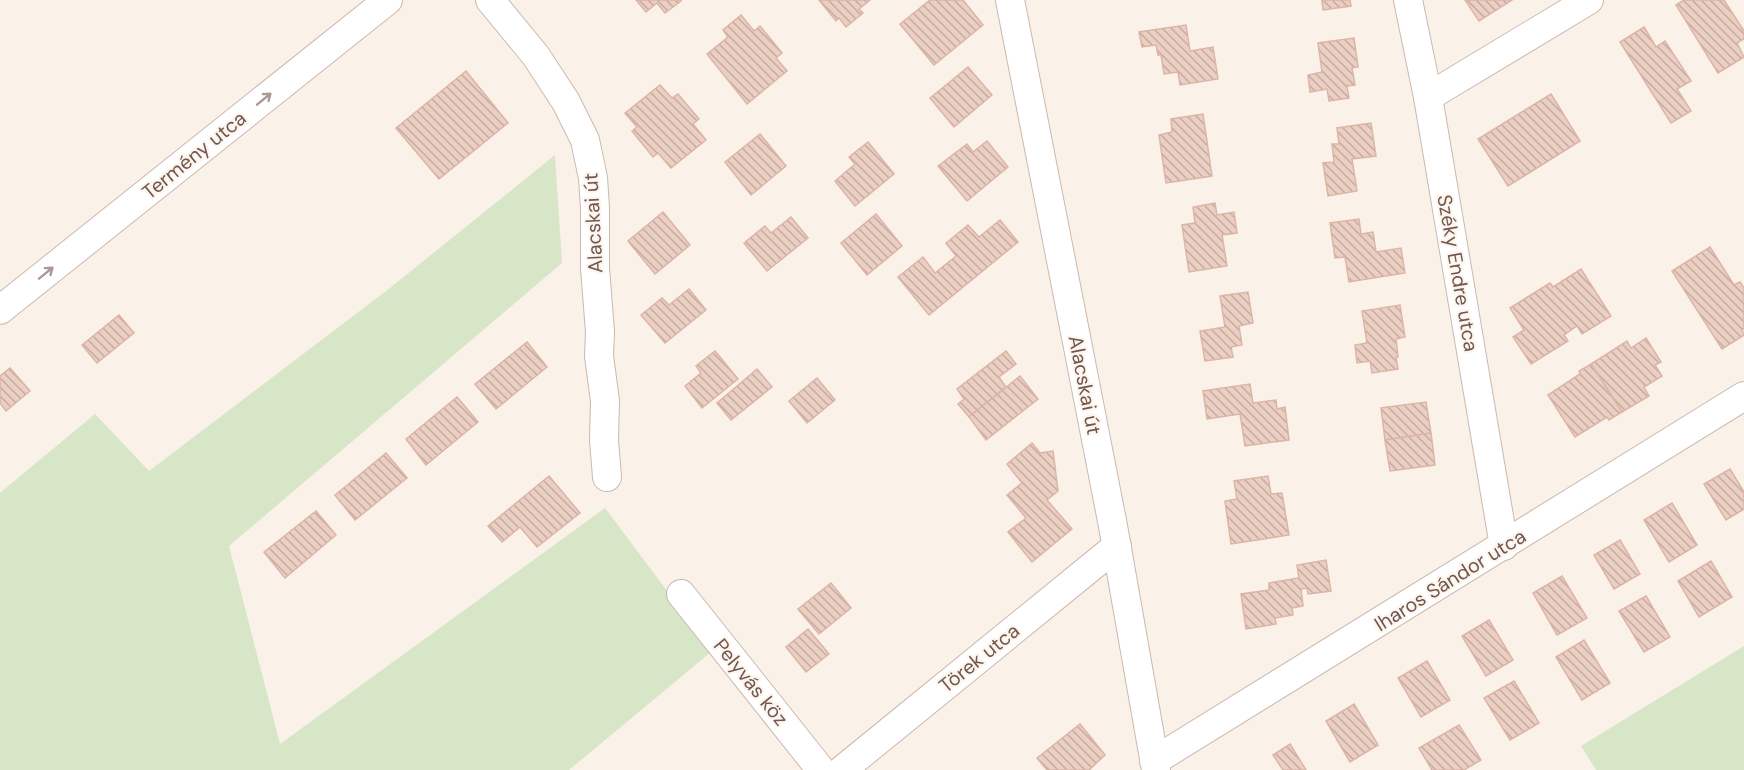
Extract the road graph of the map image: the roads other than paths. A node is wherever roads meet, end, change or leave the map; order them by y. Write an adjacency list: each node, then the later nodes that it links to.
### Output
1 (388, 0): 7 (street, Termény utca, one-way to 1)
2 (490, 0): 9 (street, Alacskai út)
3 (1010, 0): 10 (street, Alacskai út)
4 (1408, 0): 6 (street, Széky Endre utca)
5 (1589, 0): 6 (street)
6 (1428, 97): 11 (street, Széky Endre utca)
7 (0, 310)
8 (1744, 396): 11 (street, Iharos Sándor utca)
9 (607, 477)
10 (1117, 546): 13 (street, Alacskai út); 15 (street, Törek utca)
11 (1504, 546): 13 (street, Iharos Sándor utca)
12 (681, 594): 14 (street, Pelyvás köz)
13 (1155, 766)
14 (821, 770)
15 (842, 770)

